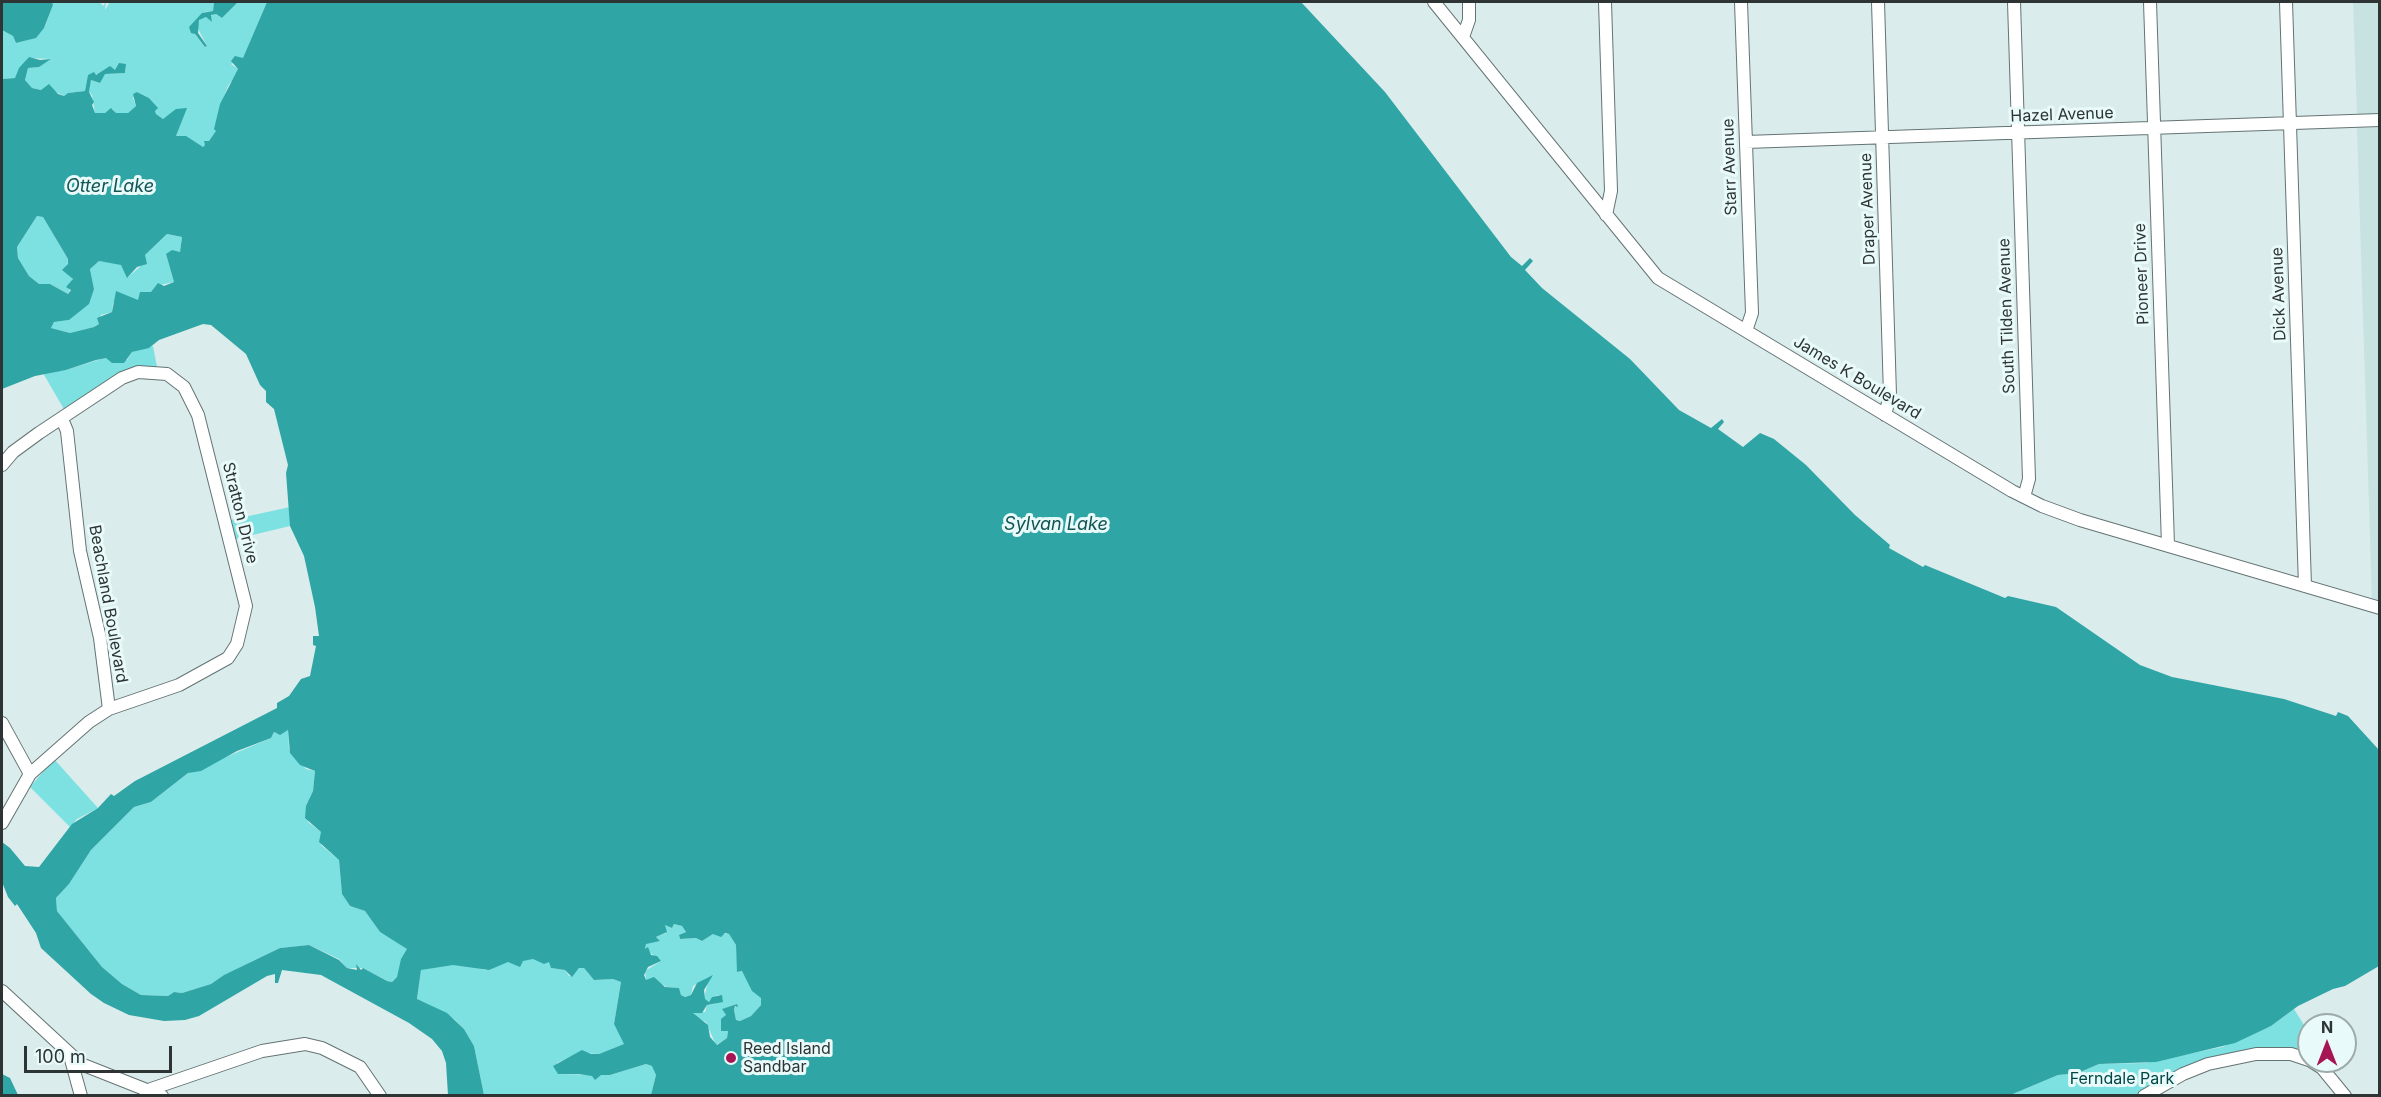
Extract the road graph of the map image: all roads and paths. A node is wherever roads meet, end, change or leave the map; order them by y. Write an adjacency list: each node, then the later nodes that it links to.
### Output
1 (1434, 2): 9 (street, James K Boulevard)
2 (1469, 2): 9 (street)
3 (1605, 2): 16 (street)
4 (1741, 2): 15 (street, Starr Avenue)
5 (1878, 2): 14 (street, Draper Avenue)
6 (2014, 2): 13 (street, South Tilden Avenue)
7 (2150, 2): 12 (street, Pioneer Drive)
8 (2286, 2): 11 (street, Dick Avenue)
9 (1462, 37): 16 (street, James K Boulevard)
10 (2379, 120): 11 (street, Hazel Avenue)
11 (2290, 124): 12 (street, Hazel Avenue); 23 (street, Dick Avenue)
12 (2154, 128): 13 (street, Hazel Avenue); 22 (street, Pioneer Drive)
13 (2018, 133): 14 (street, Hazel Avenue); 21 (street, South Tilden Avenue)
14 (1882, 137): 15 (street, Hazel Avenue); 18 (street, Draper Avenue)
15 (1746, 142): 17 (street, Starr Avenue)
16 (1606, 215): 17 (street, James K Boulevard)
17 (1746, 331): 18 (street, James K Boulevard)
18 (1885, 415): 21 (street, James K Boulevard)
19 (62, 419): 20 (street, Stratton Drive); 25 (street, Beachland Boulevard); 25 (street, Stratton Drive)
20 (2, 465)
21 (2024, 497): 22 (street, James K Boulevard)
22 (2168, 546): 23 (street, James K Boulevard)
23 (2305, 585): 24 (street, James K Boulevard)
24 (2379, 608)
25 (109, 709): 27 (street)
26 (2, 723): 27 (street)
27 (30, 774): 28 (street)
28 (2, 823)
29 (2, 991): 30 (street)
30 (70, 1056): 33 (street); 34 (street)
31 (2297, 1056): 37 (street)
32 (2326, 1073): 38 (street)
33 (151, 1089): 35 (street); 36 (street)
34 (81, 1095)
35 (162, 1095)
36 (380, 1095)
37 (2144, 1095)
38 (2345, 1095)

